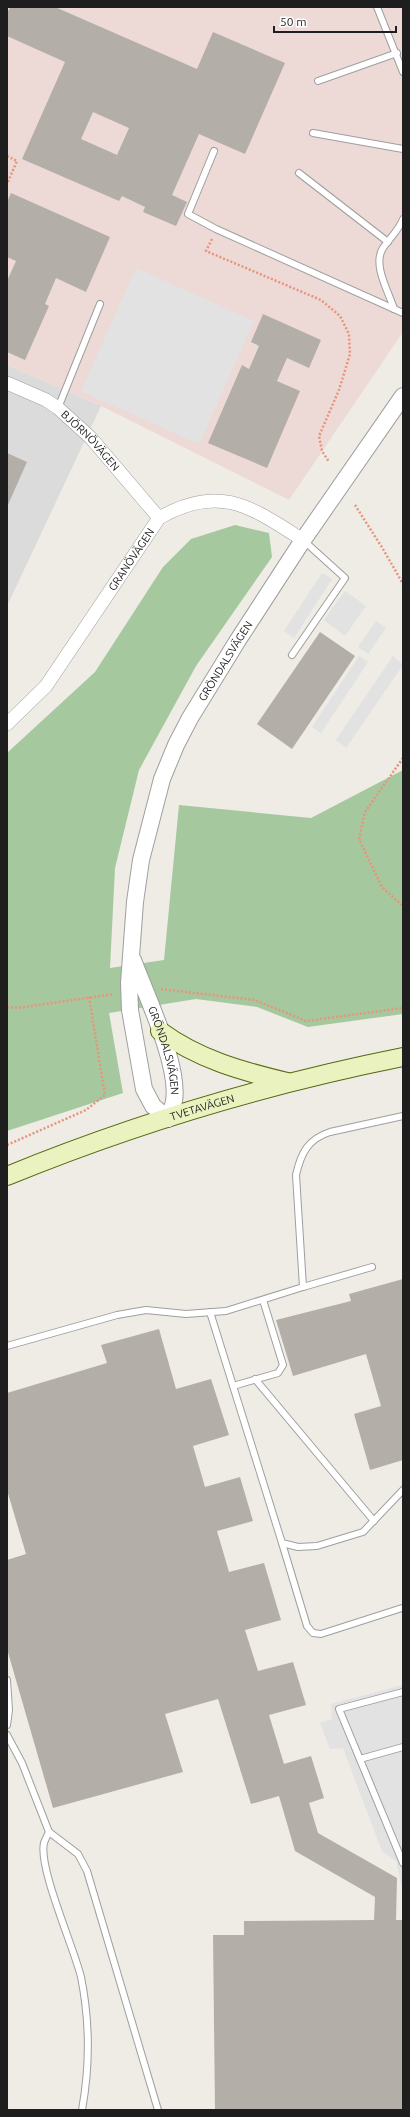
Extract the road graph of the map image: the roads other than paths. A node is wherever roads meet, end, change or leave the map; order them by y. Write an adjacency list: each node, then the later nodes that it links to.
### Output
1 (377, 7): 2 (lane)
2 (397, 53): 3 (lane); 4 (lane)
3 (403, 72)
4 (318, 81)
5 (313, 133): 6 (lane)
6 (403, 149)
7 (214, 151): 12 (lane)
8 (299, 173): 10 (lane)
9 (403, 220): 10 (lane)
10 (388, 242): 12 (lane)
11 (100, 304): 16 (lane)
12 (394, 309): 13 (lane)
13 (403, 313)
14 (7, 383): 16 (street, BJÖRNÖVÄGEN)
15 (403, 396): 18 (street, GRÖNDALSVÄGEN)
16 (58, 408): 17 (street, BJÖRNÖVÄGEN)
17 (159, 518): 18 (street, GRANÖVÄGEN); 20 (street, GRANÖVÄGEN)
18 (303, 540): 19 (lane); 21 (street, GRÖNDALSVÄGEN)
19 (292, 655)
20 (7, 724)
21 (133, 960): 22 (street, GRÖNDALSVÄGEN); 26 (street, GRÖNDALSVÄGEN)
22 (160, 1031): 24 (main road); 26 (street, GRÖNDALSVÄGEN)
23 (403, 1057): 24 (main road, TVETAVÄGEN)
24 (288, 1082): 26 (main road, TVETAVÄGEN)
25 (403, 1116): 29 (lane)
26 (168, 1119): 27 (main road, TVETAVÄGEN)
27 (7, 1176)
28 (372, 1267): 29 (lane)
29 (303, 1287): 30 (lane)
30 (263, 1300): 31 (lane); 33 (lane)
31 (210, 1312): 32 (lane); 34 (lane)
32 (7, 1346)
33 (255, 1379): 34 (lane); 36 (lane)
34 (233, 1386): 37 (lane)
35 (403, 1490): 36 (lane)
36 (374, 1521): 37 (lane)
37 (282, 1543): 38 (lane)
38 (402, 1608)
39 (7, 1680): 41 (lane)
40 (403, 1692): 44 (lane)
41 (7, 1725)
42 (7, 1735): 45 (lane)
43 (403, 1746): 44 (lane)
44 (360, 1759): 46 (lane)
45 (49, 1832): 47 (lane); 48 (lane)
46 (403, 1864)
47 (82, 2110)
48 (158, 2110)

